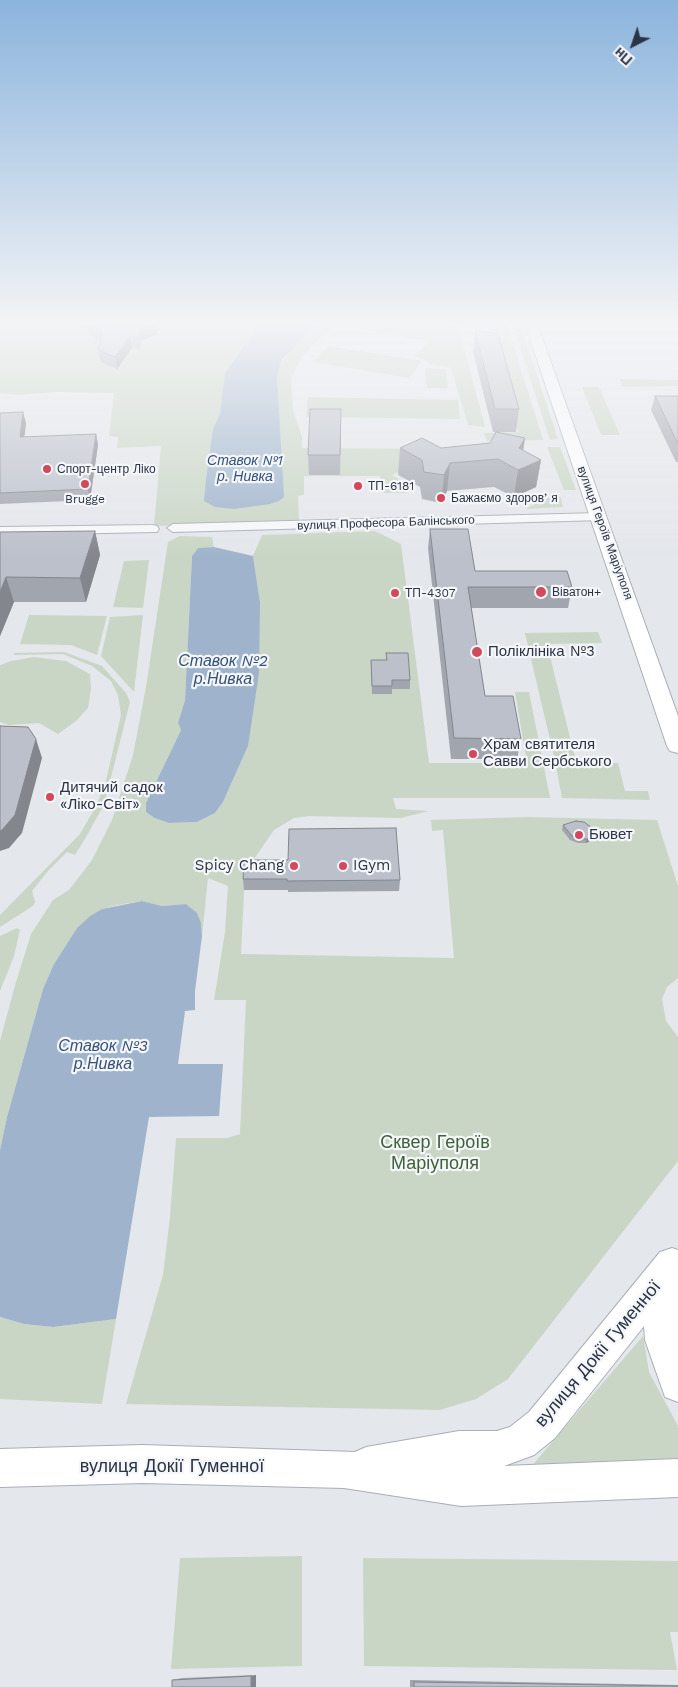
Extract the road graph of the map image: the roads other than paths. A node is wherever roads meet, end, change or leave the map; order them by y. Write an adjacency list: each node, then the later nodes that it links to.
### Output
1 (558, 400): 2 (street, вулиця Героїв Маріуполя)
2 (599, 517): 3 (street, вулиця Професора Балінського); 6 (street, вулиця Героїв Маріуполя)
3 (173, 528)
4 (153, 529): 5 (street)
5 (0, 531)
6 (678, 746)
7 (675, 1260): 8 (street); 10 (street, вулиця Докії Гуменної)
8 (678, 1384)
9 (0, 1468): 10 (street, вулиця Докії Гуменної)
10 (344, 1469): 11 (street, вулиця Докії Гуменної)
11 (678, 1478)

